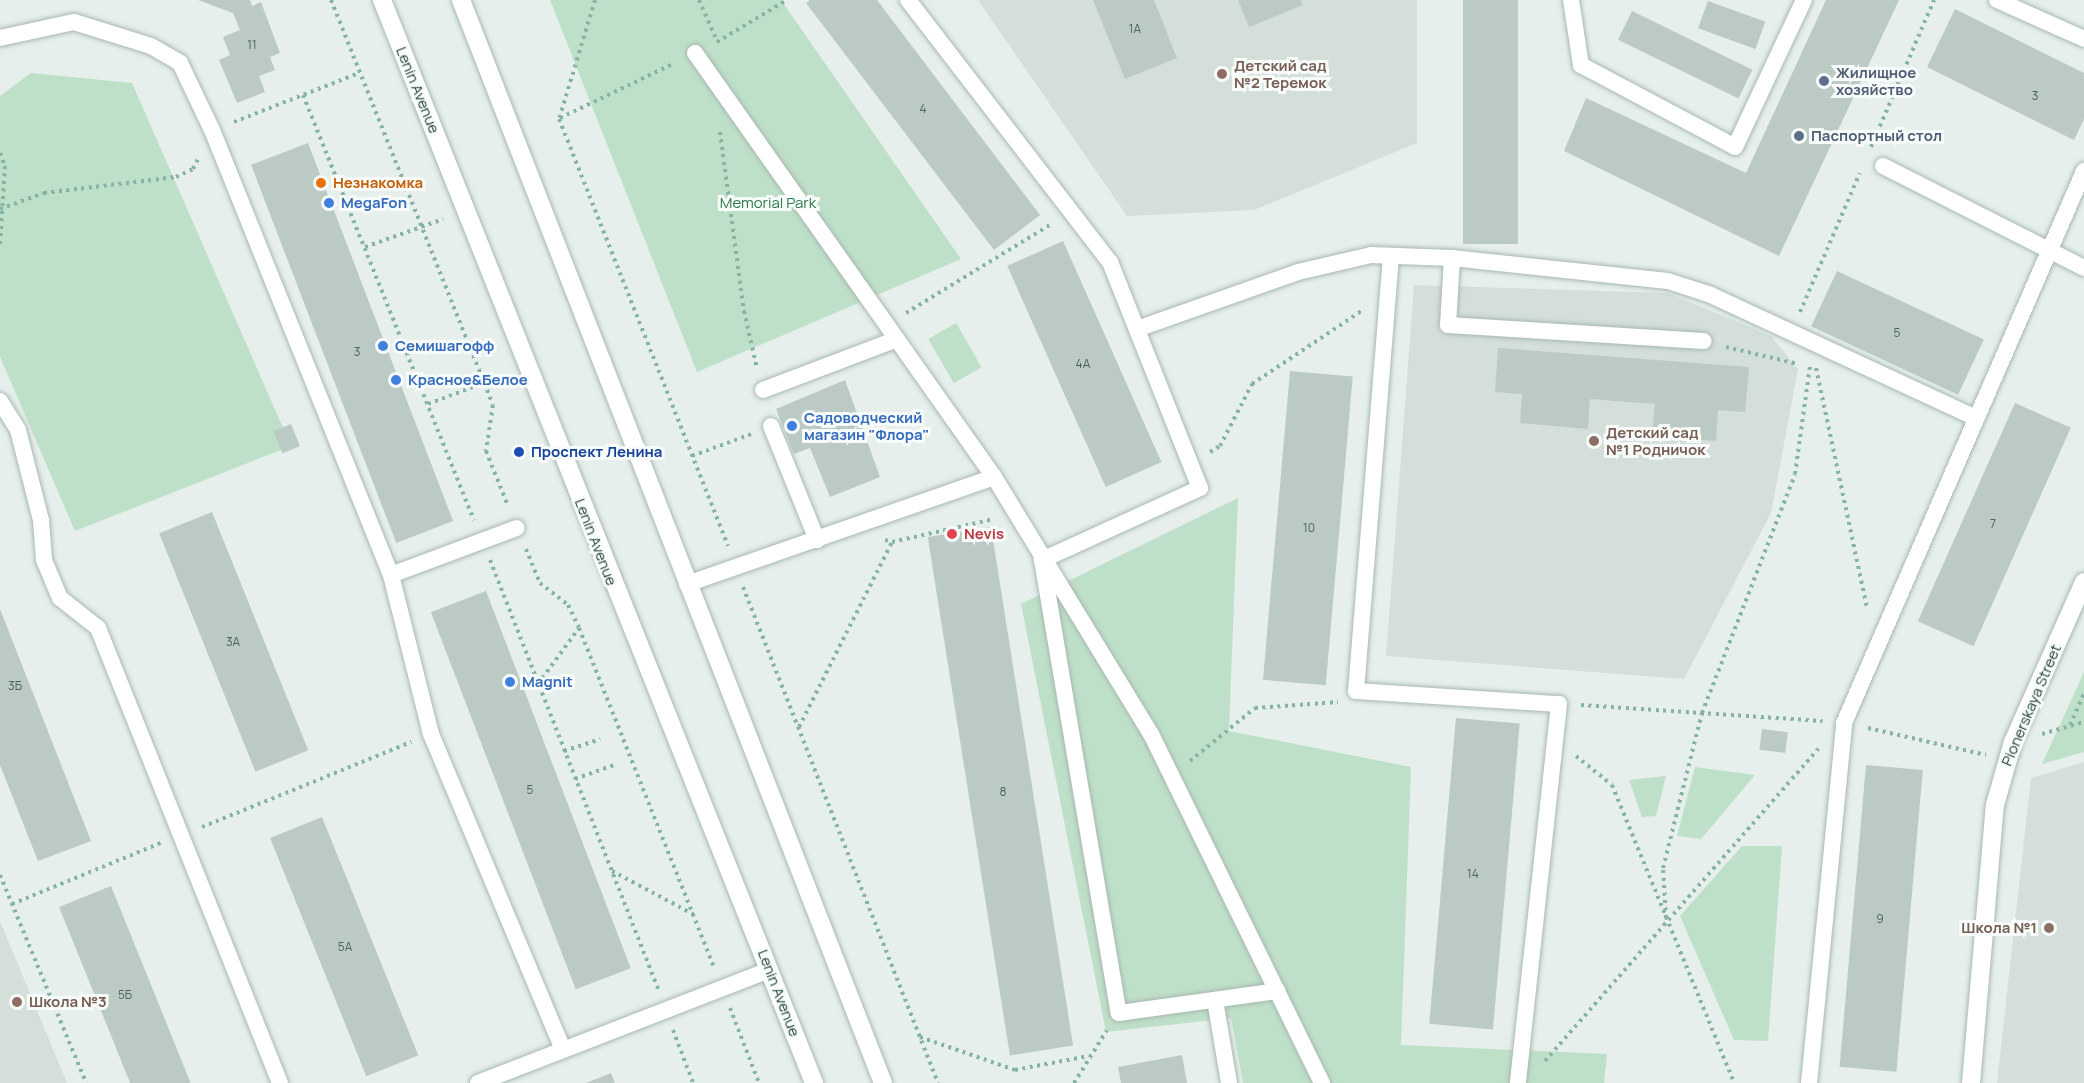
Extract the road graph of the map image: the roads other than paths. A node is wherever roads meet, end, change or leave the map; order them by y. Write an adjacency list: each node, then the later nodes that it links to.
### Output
1 (382, 0): 30 (main road, Lenin Avenue)
2 (460, 0): 29 (main road)
3 (908, 0): 16 (lane)
4 (1571, 0): 5 (lane)
5 (1804, 0)
6 (1997, 0): 8 (lane)
7 (0, 38): 27 (lane)
8 (2084, 39)
9 (695, 53): 17 (lane)
10 (1883, 166): 12 (lane)
11 (2084, 171): 12 (lane)
12 (2048, 252): 15 (lane); 21 (lane)
13 (1391, 256): 14 (lane); 16 (lane); 40 (lane)
14 (1452, 258): 18 (lane); 21 (lane)
15 (2084, 268)
16 (1137, 329): 26 (lane)
17 (897, 339): 19 (lane); 23 (lane)
18 (1704, 342)
19 (763, 390)
20 (0, 401): 34 (lane)
21 (1976, 418): 41 (lane)
22 (771, 426): 25 (lane)
23 (994, 477): 25 (lane); 26 (lane)
24 (517, 528): 27 (lane)
25 (817, 540): 29 (lane)
26 (1042, 560): 31 (lane); 32 (lane)
27 (391, 575): 33 (lane)
28 (2084, 582): 42 (main road, Pionerskaya Street)
29 (687, 584): 37 (main road)
30 (770, 970): 33 (lane); 36 (main road, Lenin Avenue)
31 (1277, 991): 32 (lane); 39 (lane)
32 (1215, 1000): 38 (lane)
33 (563, 1050): 35 (lane)
34 (280, 1083)
35 (478, 1083)
36 (814, 1083)
37 (883, 1083)
38 (1230, 1083)
39 (1322, 1083)
40 (1518, 1083)
41 (1809, 1083)
42 (1971, 1083)

